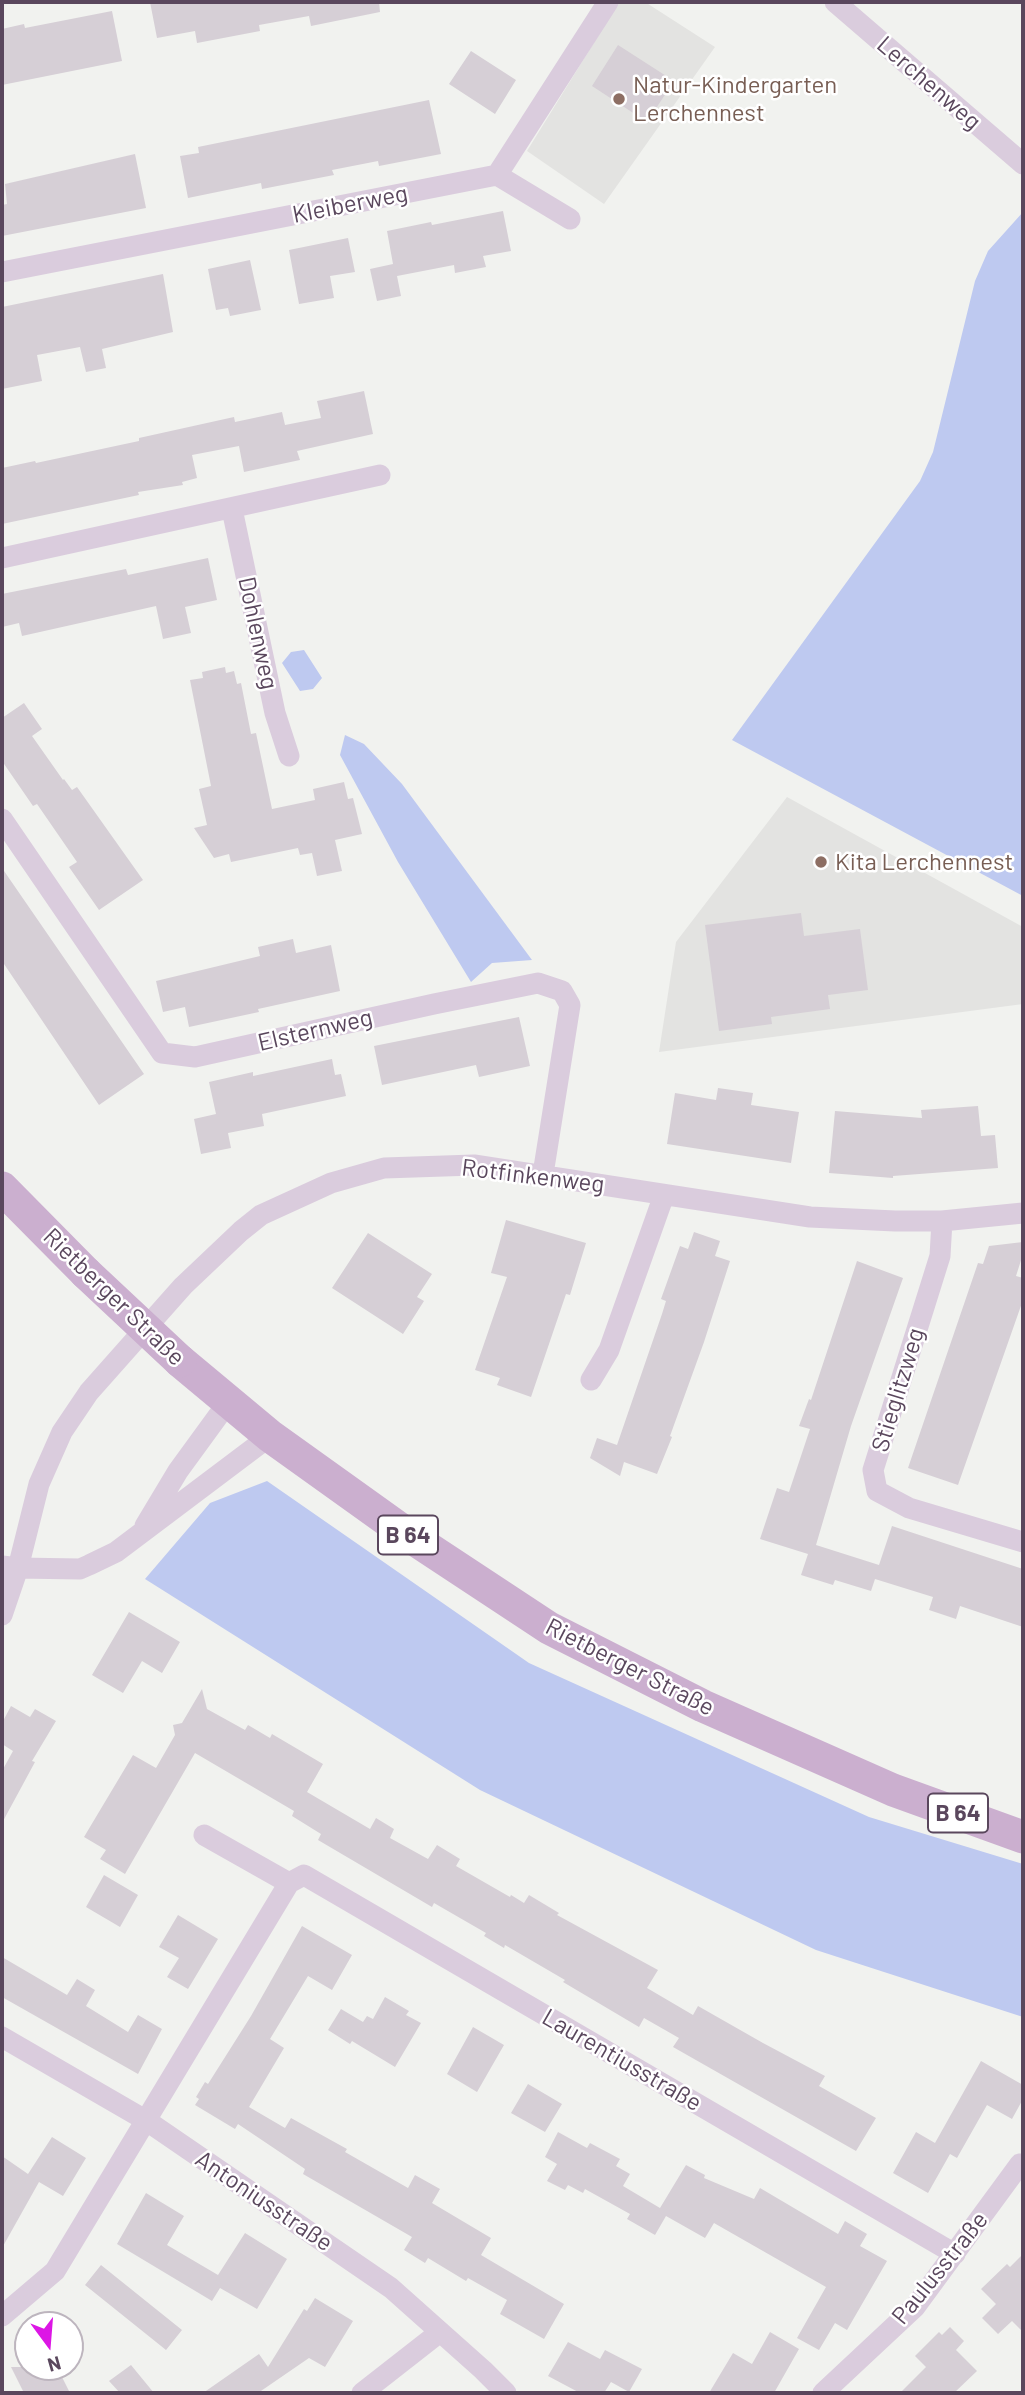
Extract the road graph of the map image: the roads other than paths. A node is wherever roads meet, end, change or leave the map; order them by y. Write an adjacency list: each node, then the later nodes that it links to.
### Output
1 (608, 2): 4 (street)
2 (835, 2): 3 (street, Lerchenweg)
3 (1023, 164)
4 (497, 175): 5 (street); 6 (street, Kleiberweg)
5 (570, 219)
6 (2, 272)
7 (380, 475): 8 (street)
8 (232, 509): 9 (street); 10 (street, Dohlenweg)
9 (2, 558)
10 (289, 757)
11 (2, 819): 12 (street, Elsternweg)
12 (543, 1174): 14 (street, Rotfinkenweg); 22 (street, Rotfinkenweg)
13 (2, 1188): 18 (main road, Rietberger Straße / B 64, bridge)
14 (664, 1195): 16 (street, Rotfinkenweg); 17 (street)
15 (1023, 1213): 16 (street, Rotfinkenweg)
16 (942, 1221): 21 (street, Stieglitzweg)
17 (590, 1380)
18 (229, 1401): 19 (main road, Rietberger Straße / B 64); 20 (street)
19 (270, 1436): 20 (street); 25 (main road, Rietberger Straße / B 64)
20 (142, 1531): 22 (street)
21 (1023, 1542)
22 (10, 1567): 23 (street, Rotfinkenweg)
23 (2, 1615)
24 (204, 1835): 26 (street, Laurentiusstraße)
25 (1023, 1837)
26 (289, 1883): 28 (street); 30 (street, Laurentiusstraße)
27 (2, 2036): 28 (street, Antoniusstraße)
28 (147, 2121): 31 (street); 32 (street, Antoniusstraße)
29 (1020, 2164): 30 (street, Paulusstraße)
30 (956, 2254): 35 (street, Paulusstraße)
31 (2, 2316)
32 (440, 2332): 33 (street); 34 (street, Antoniusstraße)
33 (362, 2393)
34 (506, 2393)
35 (823, 2393)

